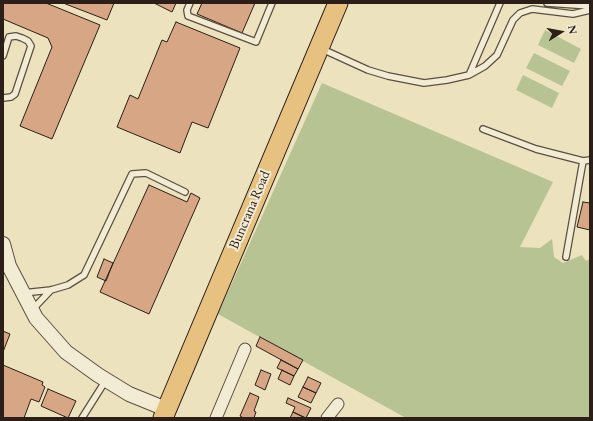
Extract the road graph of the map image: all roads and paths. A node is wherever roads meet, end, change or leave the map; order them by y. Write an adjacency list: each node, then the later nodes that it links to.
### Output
1 (190, 3): 2 (lane)
2 (272, 3)
3 (338, 3): 8 (highway, Buncrana Road)
4 (500, 3): 10 (lane)
5 (547, 3): 6 (lane)
6 (590, 6)
7 (590, 10): 10 (lane)
8 (319, 48): 10 (lane); 25 (highway, Buncrana Road)
9 (3, 56): 11 (lane)
10 (469, 75)
11 (3, 98)
12 (483, 129): 14 (lane)
13 (590, 160): 14 (lane)
14 (584, 161): 17 (lane)
15 (185, 192): 19 (lane)
16 (3, 244): 18 (street)
17 (566, 257)
18 (6, 267): 20 (street)
19 (51, 290): 20 (lane); 21 (lane)
20 (23, 293): 21 (street)
21 (32, 311): 23 (street)
22 (245, 349): 27 (street)
23 (106, 380): 25 (street); 26 (lane)
24 (338, 404): 28 (street)
25 (164, 413)
26 (82, 418)
27 (216, 418)
28 (326, 418)

